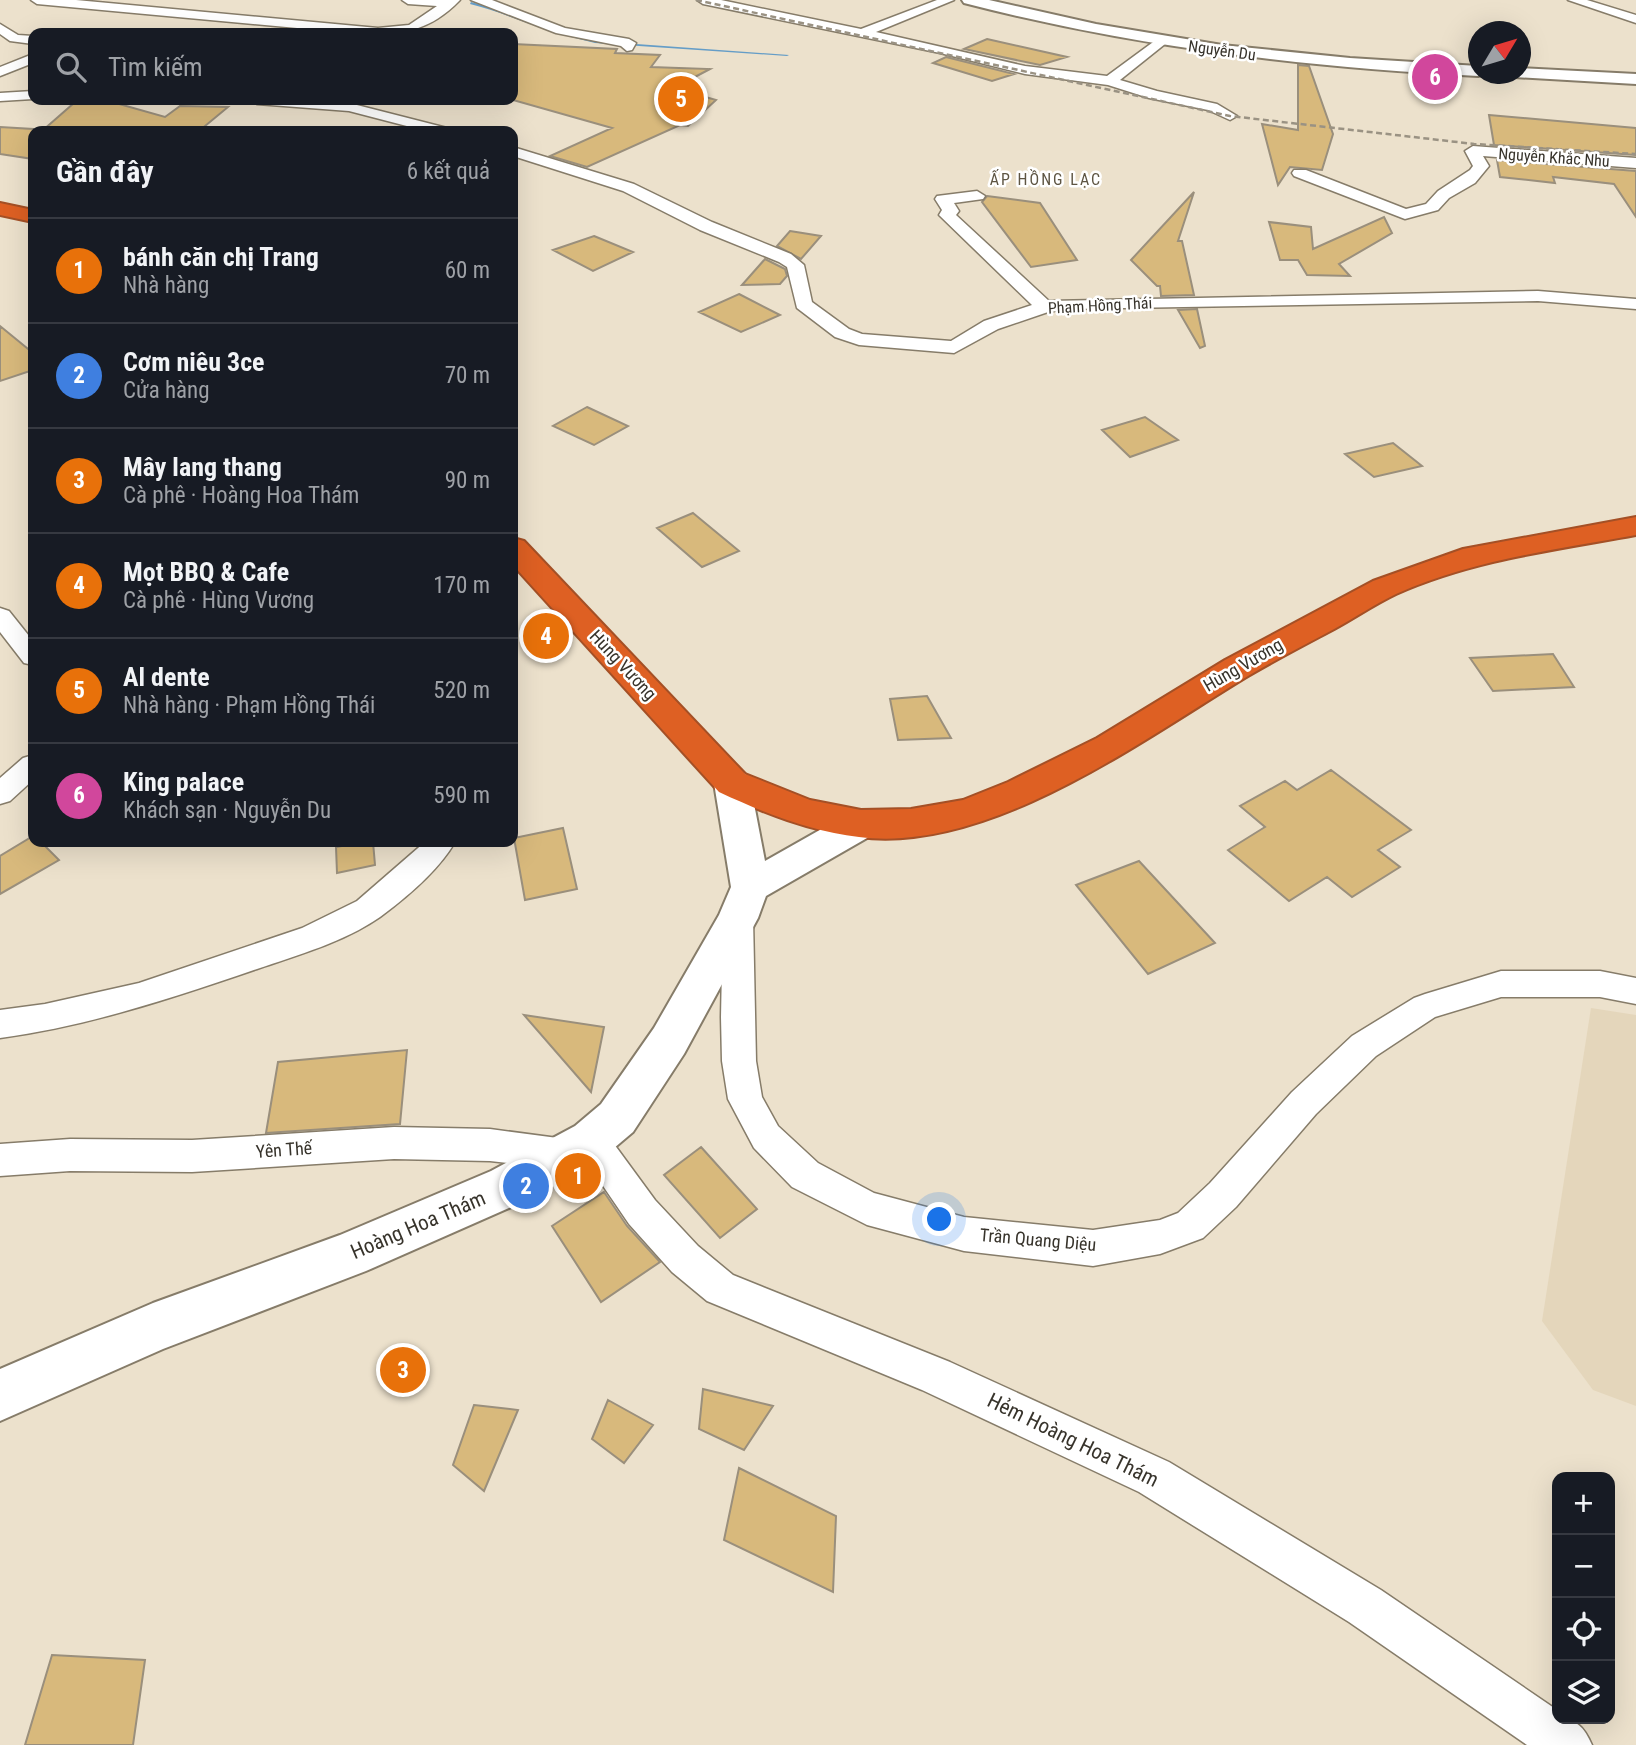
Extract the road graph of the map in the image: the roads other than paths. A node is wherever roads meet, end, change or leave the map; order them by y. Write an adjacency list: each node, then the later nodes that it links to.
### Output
1 (37, 0): 10 (street)
2 (408, 0): 8 (street)
3 (477, 0): 16 (street)
4 (703, 0): 13 (street)
5 (948, 0): 13 (street)
6 (970, 0): 15 (street, Nguyễn Du)
7 (1574, 0): 9 (street)
8 (451, 2): 11 (street)
9 (1636, 19)
10 (335, 28)
11 (412, 28)
12 (0, 29): 14 (street)
13 (861, 33): 22 (street)
14 (28, 39)
15 (1160, 41): 18 (street, Nguyễn Du); 22 (street)
16 (628, 45)
17 (28, 60): 19 (street)
18 (1468, 70)
19 (0, 72)
20 (1531, 74): 21 (street)
21 (1636, 79)
22 (1110, 81): 26 (street)
23 (28, 95): 24 (street)
24 (0, 97)
25 (323, 105): 27 (street)
26 (1230, 116)
27 (423, 126)
28 (518, 151): 35 (street, Phạm Hồng Thái)
29 (1636, 163): 30 (street, Nguyễn Khắc Nhu)
30 (1300, 173)
31 (976, 196): 35 (street)
32 (0, 209): 33 (highway)
33 (28, 215)
34 (1636, 304): 35 (street, Phạm Hồng Thái)
35 (1045, 307)
36 (1636, 526): 43 (highway, Hùng Vương)
37 (518, 552): 41 (highway, Hùng Vương)
38 (0, 616): 39 (street)
39 (28, 651)
40 (28, 769): 42 (street)
41 (732, 783): 43 (highway, Hùng Vương); 45 (street)
42 (0, 794)
43 (861, 824): 45 (street)
44 (437, 847): 47 (street)
45 (744, 903): 46 (street, Trần Quang Diệu); 48 (street, Hoàng Hoa Thám)
46 (1636, 991)
47 (0, 1024)
48 (579, 1147): 49 (street, Yên Thế); 50 (street, Hoàng Hoa Thám); 51 (street, Hẻm Hoàng Hoa Thám)
49 (0, 1160)
50 (0, 1395)
51 (1567, 1745)

